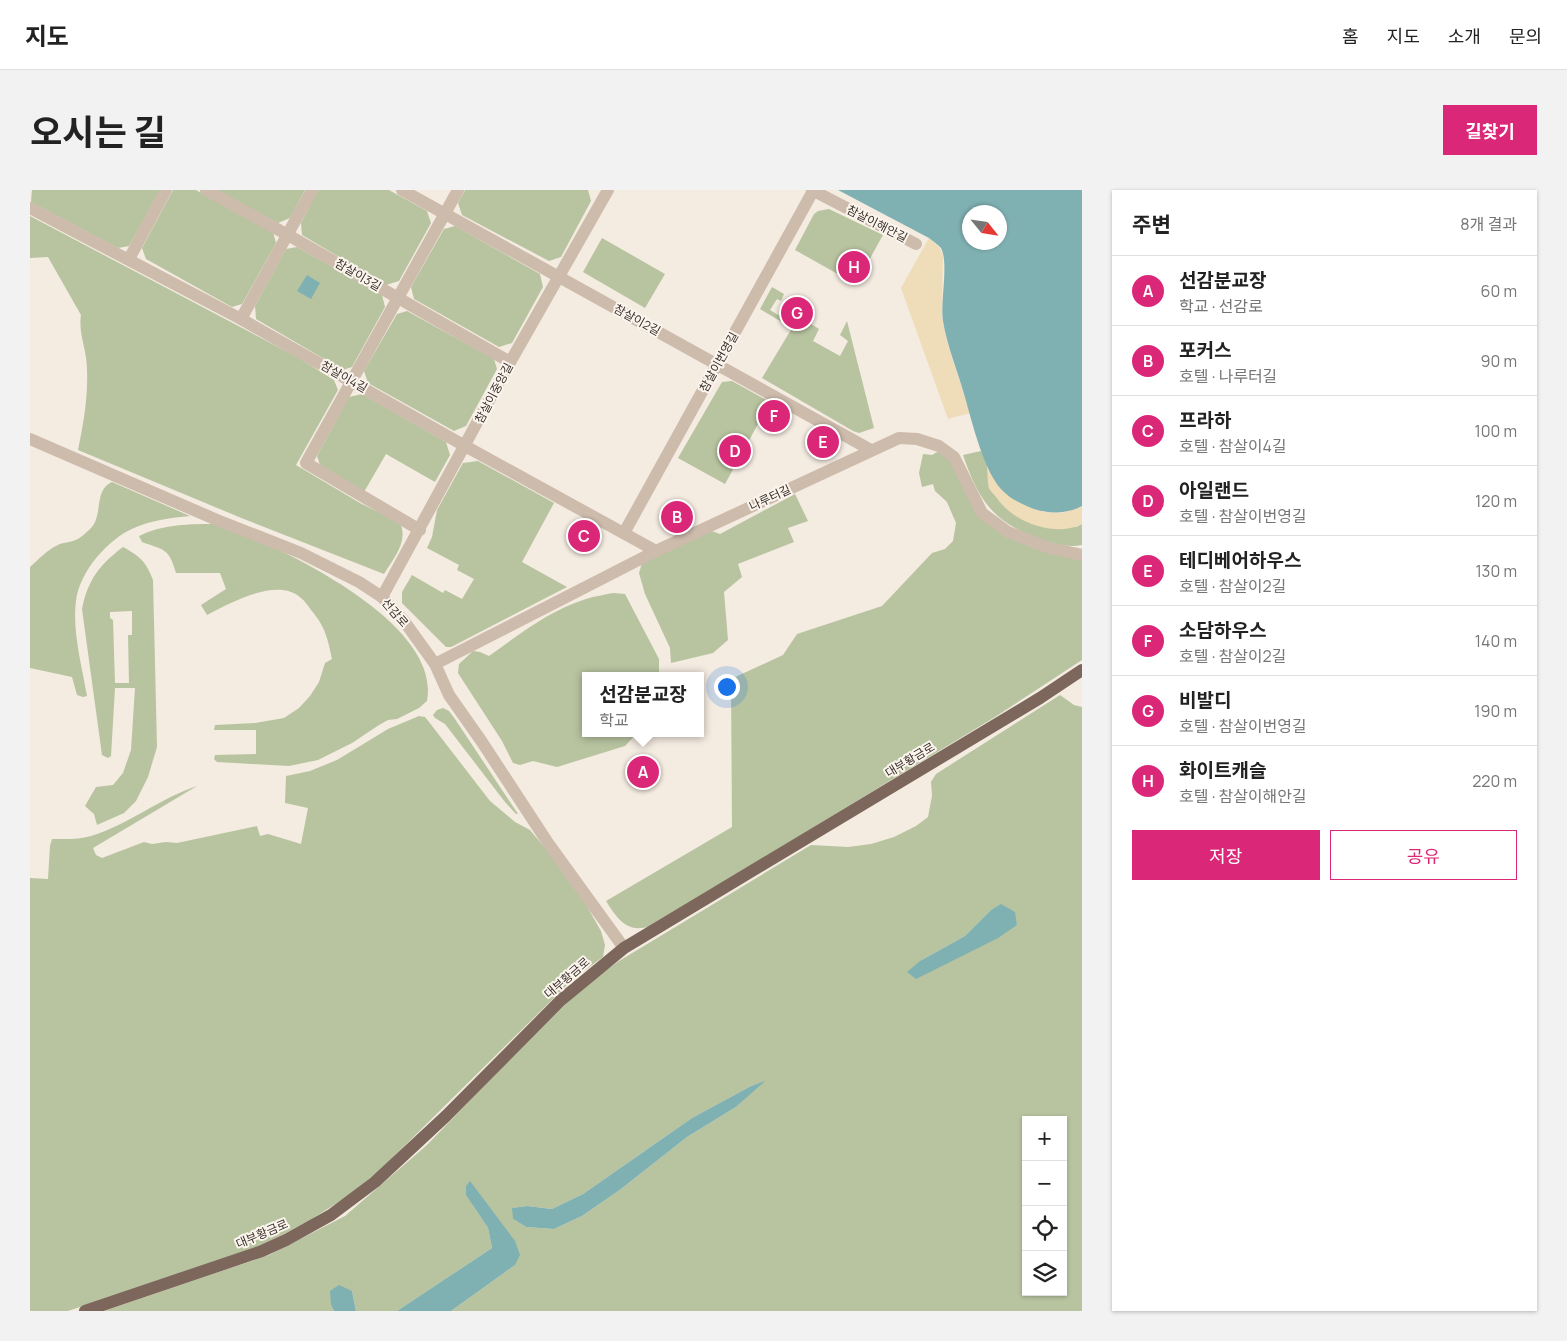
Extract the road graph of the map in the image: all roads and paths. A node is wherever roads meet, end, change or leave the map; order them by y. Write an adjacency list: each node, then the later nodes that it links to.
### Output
1 (166, 190): 12 (street)
2 (206, 190): 10 (street, 참살이3길)
3 (312, 190): 10 (street)
4 (402, 190): 9 (street, 참살이2길)
5 (458, 190): 9 (street)
6 (813, 190): 11 (street, 참살이해안길); 17 (street, 참살이번영길)
7 (603, 191): 13 (street, 참살이중앙길)
8 (30, 208): 12 (street, 참살이4길)
9 (444, 214): 13 (street, 참살이2길); 14 (street)
10 (288, 234): 14 (street, 참살이3길); 15 (street)
11 (916, 244)
12 (129, 259): 15 (street, 참살이4길)
13 (559, 277): 16 (street, 참살이중앙길); 17 (street, 참살이2길)
14 (398, 298): 16 (street, 참살이3길); 18 (street)
15 (241, 319): 18 (street, 참살이4길)
16 (510, 362): 20 (street, 참살이중앙길)
17 (718, 366): 21 (street, 참살이2길); 23 (street, 참살이번영길)
18 (351, 381): 20 (street, 참살이4길); 22 (street)
19 (30, 439): 26 (street, 선감로)
20 (465, 446): 22 (street, 참살이중앙길); 23 (street, 참살이4길)
21 (872, 450): 24 (street, 나루터길); 25 (street, 나루터길)
22 (420, 530): 26 (street, 참살이중앙길)
23 (624, 533): 24 (street, 참살이4길)
24 (656, 551): 27 (street, 나루터길)
25 (1082, 555)
26 (382, 597): 27 (street, 선감로)
27 (435, 664): 29 (street, 선감로)
28 (1082, 670): 29 (main road, 대부황금로)
29 (624, 948): 30 (main road, 대부황금로)
30 (85, 1311)

